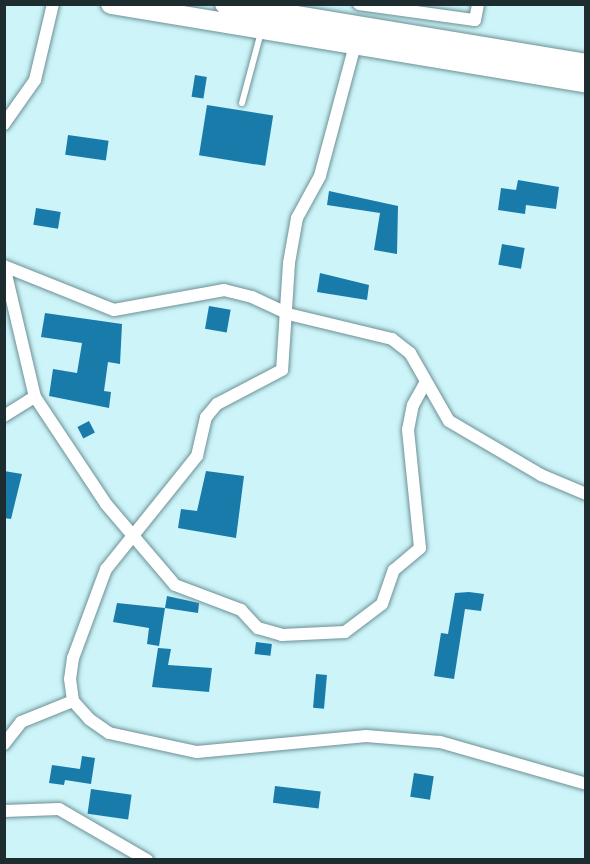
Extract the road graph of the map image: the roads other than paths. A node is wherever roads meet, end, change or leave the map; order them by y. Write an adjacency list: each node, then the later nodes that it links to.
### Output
1 (53, 4): 11 (street)
2 (111, 4): 6 (main road)
3 (225, 4): 6 (main road)
4 (358, 4): 5 (street)
5 (478, 4)
6 (267, 14): 7 (main road); 8 (main road); 10 (lane)
7 (355, 45): 9 (main road); 12 (street)
8 (585, 64)
9 (585, 84)
10 (242, 103)
11 (4, 124)
12 (288, 314): 13 (street); 14 (street); 17 (street)
13 (425, 383): 16 (street); 17 (street)
14 (35, 397): 15 (street); 17 (street)
15 (4, 416)
16 (585, 494)
17 (133, 537): 18 (street)
18 (73, 701): 19 (street); 20 (street)
19 (4, 744)
20 (585, 784)
21 (4, 811): 22 (street)
22 (147, 860)

